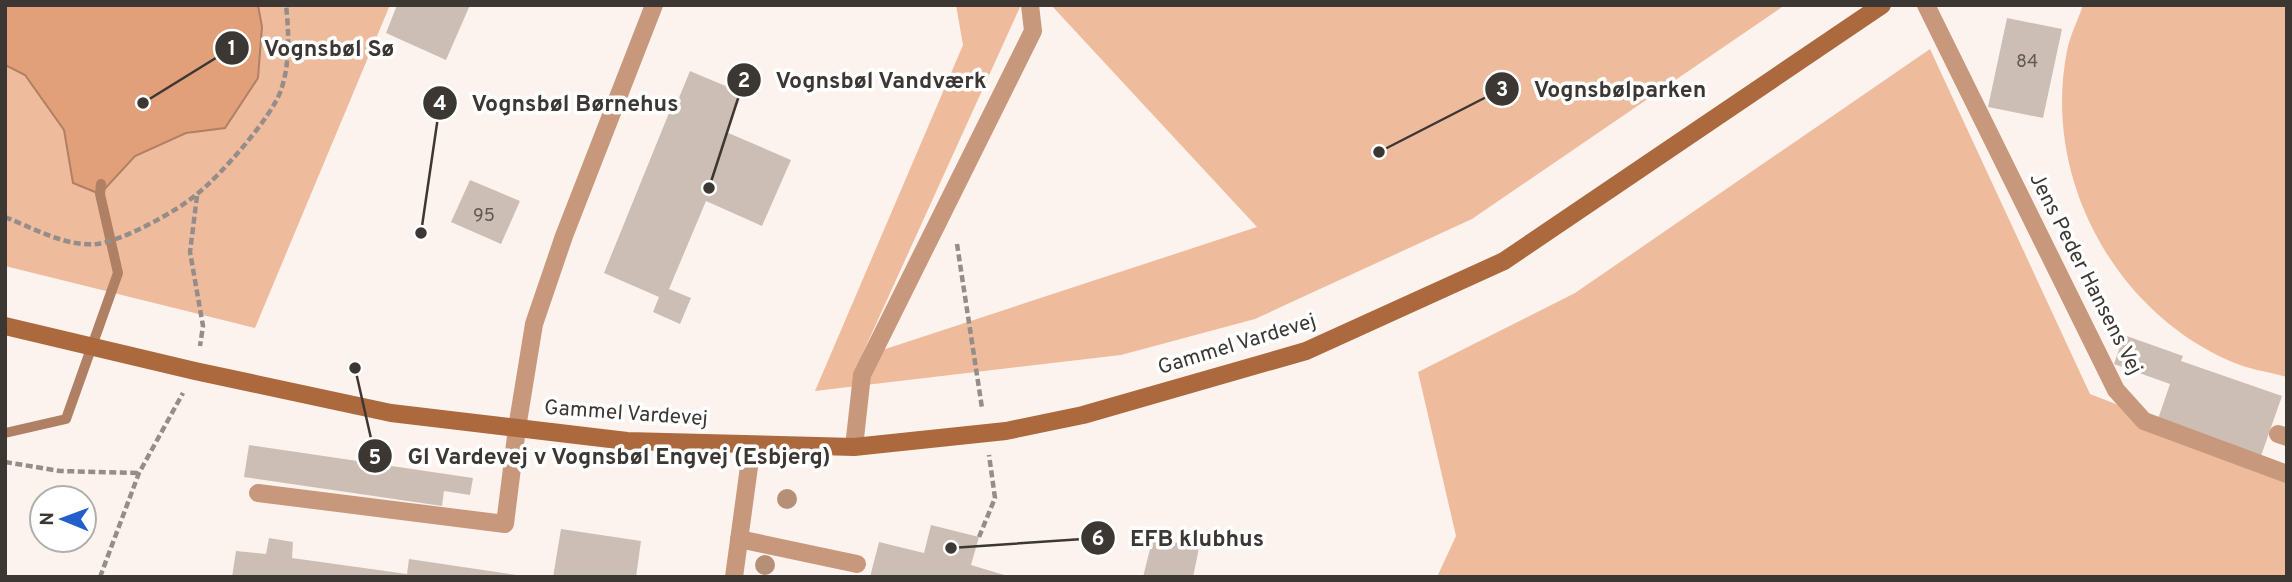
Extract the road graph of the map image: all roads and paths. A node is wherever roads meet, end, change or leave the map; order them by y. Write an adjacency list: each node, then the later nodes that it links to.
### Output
1 (286, 5): 6 (path)
2 (654, 5): 11 (street, Gammel Vardevej)
3 (1030, 5): 14 (street)
4 (1882, 5): 12 (street, Gammel Vardevej)
5 (1926, 5): 17 (street, Jens Peder Hansens Vej)
6 (197, 195): 7 (path); 10 (path)
7 (5, 217)
8 (956, 239): 12 (path)
9 (5, 326): 10 (street, Gammel Vardevej)
10 (195, 371): 11 (street, Gammel Vardevej); 16 (path)
11 (517, 428): 13 (street, Gammel Vardevej); 18 (street)
12 (986, 433): 14 (street, Gammel Vardevej); 19 (path)
13 (752, 445): 14 (street, Gammel Vardevej); 20 (street)
14 (854, 447)
15 (5, 462): 16 (path)
16 (139, 473): 22 (path)
17 (2287, 474)
18 (258, 493)
19 (979, 537)
20 (739, 540): 21 (street); 23 (street)
21 (857, 564)
22 (100, 577)
23 (734, 577)

